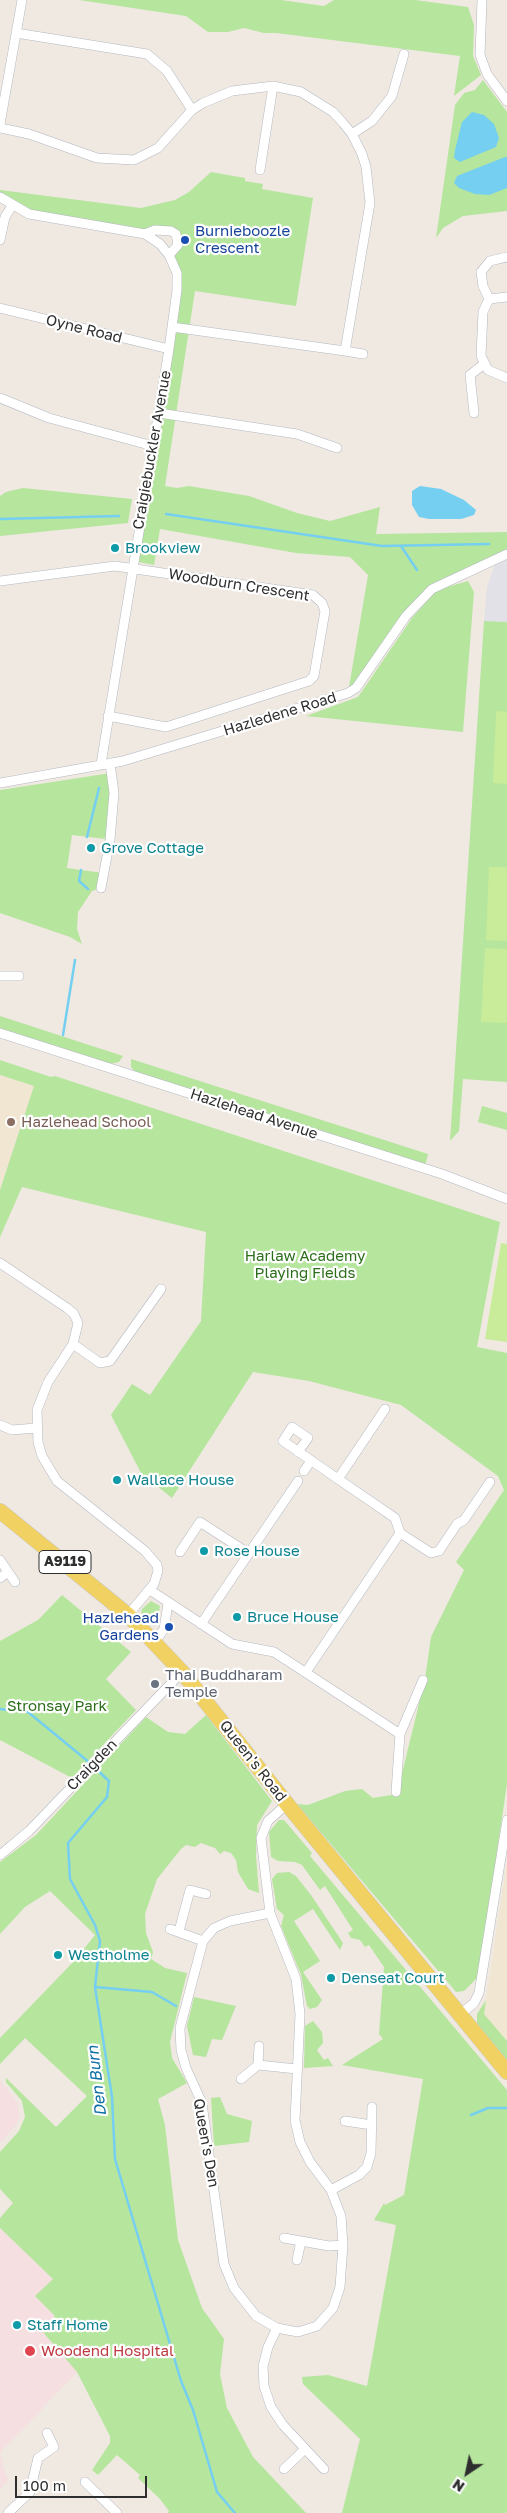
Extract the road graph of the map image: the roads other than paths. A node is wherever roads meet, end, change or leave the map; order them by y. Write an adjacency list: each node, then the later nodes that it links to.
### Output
1 (22, 0): 3 (street)
2 (482, 0): 6 (street)
3 (16, 33): 7 (street); 8 (street)
4 (404, 54): 10 (street)
5 (273, 86): 7 (street); 10 (street); 11 (street)
6 (506, 96)
7 (192, 110): 9 (street)
8 (0, 124)
9 (0, 128)
10 (352, 134): 23 (street)
11 (260, 170)
12 (0, 198): 13 (street, Craigiebuckler Avenue)
13 (12, 206): 14 (street, Craigiebuckler Avenue); 15 (street)
14 (145, 234): 16 (street, Craigiebuckler Avenue); 16 (street, Craigiebuckler Avenue)
15 (0, 240)
16 (169, 255): 21 (street, Craigiebuckler Avenue)
17 (507, 257): 19 (street)
18 (507, 297): 19 (street)
19 (489, 299): 25 (street)
20 (0, 308): 22 (street, Oyne Road)
21 (172, 326): 22 (street, Craigiebuckler Avenue); 23 (street)
22 (169, 349): 28 (street, Craigiebuckler Avenue)
23 (346, 351): 24 (street)
24 (364, 354)
25 (486, 367): 26 (street); 29 (street)
26 (507, 378)
27 (0, 398): 30 (street)
28 (159, 413): 30 (street, Craigiebuckler Avenue); 31 (street)
29 (474, 413)
30 (153, 446): 33 (street, Craigiebuckler Avenue)
31 (337, 448)
32 (507, 554): 36 (street, Hazledene Road)
33 (132, 568): 34 (street, Woodburn Crescent); 35 (street, Craigiebuckler Avenue); 35 (street, Woodburn Crescent)
34 (0, 581)
35 (108, 716): 36 (street, Craigiebuckler Avenue)
36 (106, 763): 37 (street, Hazledene Road); 38 (street, Craigiebuckler Avenue)
37 (0, 783)
38 (101, 888)
39 (0, 976): 40 (street)
40 (19, 976)
41 (0, 1033): 42 (street, Hazlehead Avenue)
42 (507, 1199)
43 (0, 1263): 45 (street)
44 (161, 1289): 45 (street)
45 (73, 1344): 48 (street)
46 (385, 1409): 52 (street)
47 (0, 1425): 48 (street)
48 (36, 1428): 63 (street)
49 (298, 1452): 50 (street)
50 (312, 1461): 51 (street); 52 (street)
51 (304, 1471)
52 (338, 1479): 56 (street)
53 (298, 1481): 58 (street)
54 (490, 1482): 56 (street)
55 (0, 1511): 65 (main road, Queen's Road / A9119)
56 (400, 1533): 69 (street)
57 (180, 1552): 58 (street)
58 (248, 1553): 66 (street)
59 (0, 1560): 60 (street)
60 (8, 1572): 61 (street); 62 (street)
61 (0, 1578)
62 (14, 1582)
63 (150, 1590): 64 (street); 65 (street)
64 (168, 1604): 66 (street); 67 (street)
65 (128, 1615): 67 (main road, Queen's Road / A9119)
66 (201, 1624): 69 (street)
67 (155, 1642): 68 (main road, Queen's Road / A9119)
68 (182, 1672): 73 (main road, Queen's Road / A9119); 75 (street, Craigden)
69 (306, 1672): 71 (street)
70 (423, 1680): 71 (street)
71 (400, 1734): 72 (street)
72 (396, 1792)
73 (287, 1804): 77 (street, Queen's Den); 79 (main road, Queen's Road / A9119)
74 (507, 1820): 79 (street)
75 (0, 1855)
76 (206, 1894): 78 (street)
77 (270, 1913): 78 (street); 82 (street, Queen's Den)
78 (203, 1941): 93 (street, Queen's Den)
79 (461, 2014): 83 (main road, A9119)
80 (259, 2046): 81 (street)
81 (258, 2065): 82 (street); 84 (street)
82 (297, 2069): 88 (street, Queen's Den)
83 (507, 2072)
84 (241, 2079)
85 (372, 2107): 87 (street)
86 (345, 2122): 87 (street)
87 (372, 2125): 88 (street)
88 (331, 2190): 91 (street, Queen's Den)
89 (284, 2238): 90 (street)
90 (301, 2241): 91 (street); 92 (street)
91 (343, 2245): 93 (street, Queen's Den)
92 (297, 2260)
93 (277, 2328): 95 (street)
94 (47, 2433): 101 (street)
95 (305, 2449): 96 (street); 97 (street)
96 (284, 2469)
97 (324, 2469)
98 (85, 2482): 102 (street)
99 (0, 2510): 100 (street)
100 (3, 2513)
101 (8, 2513)
102 (117, 2513)

